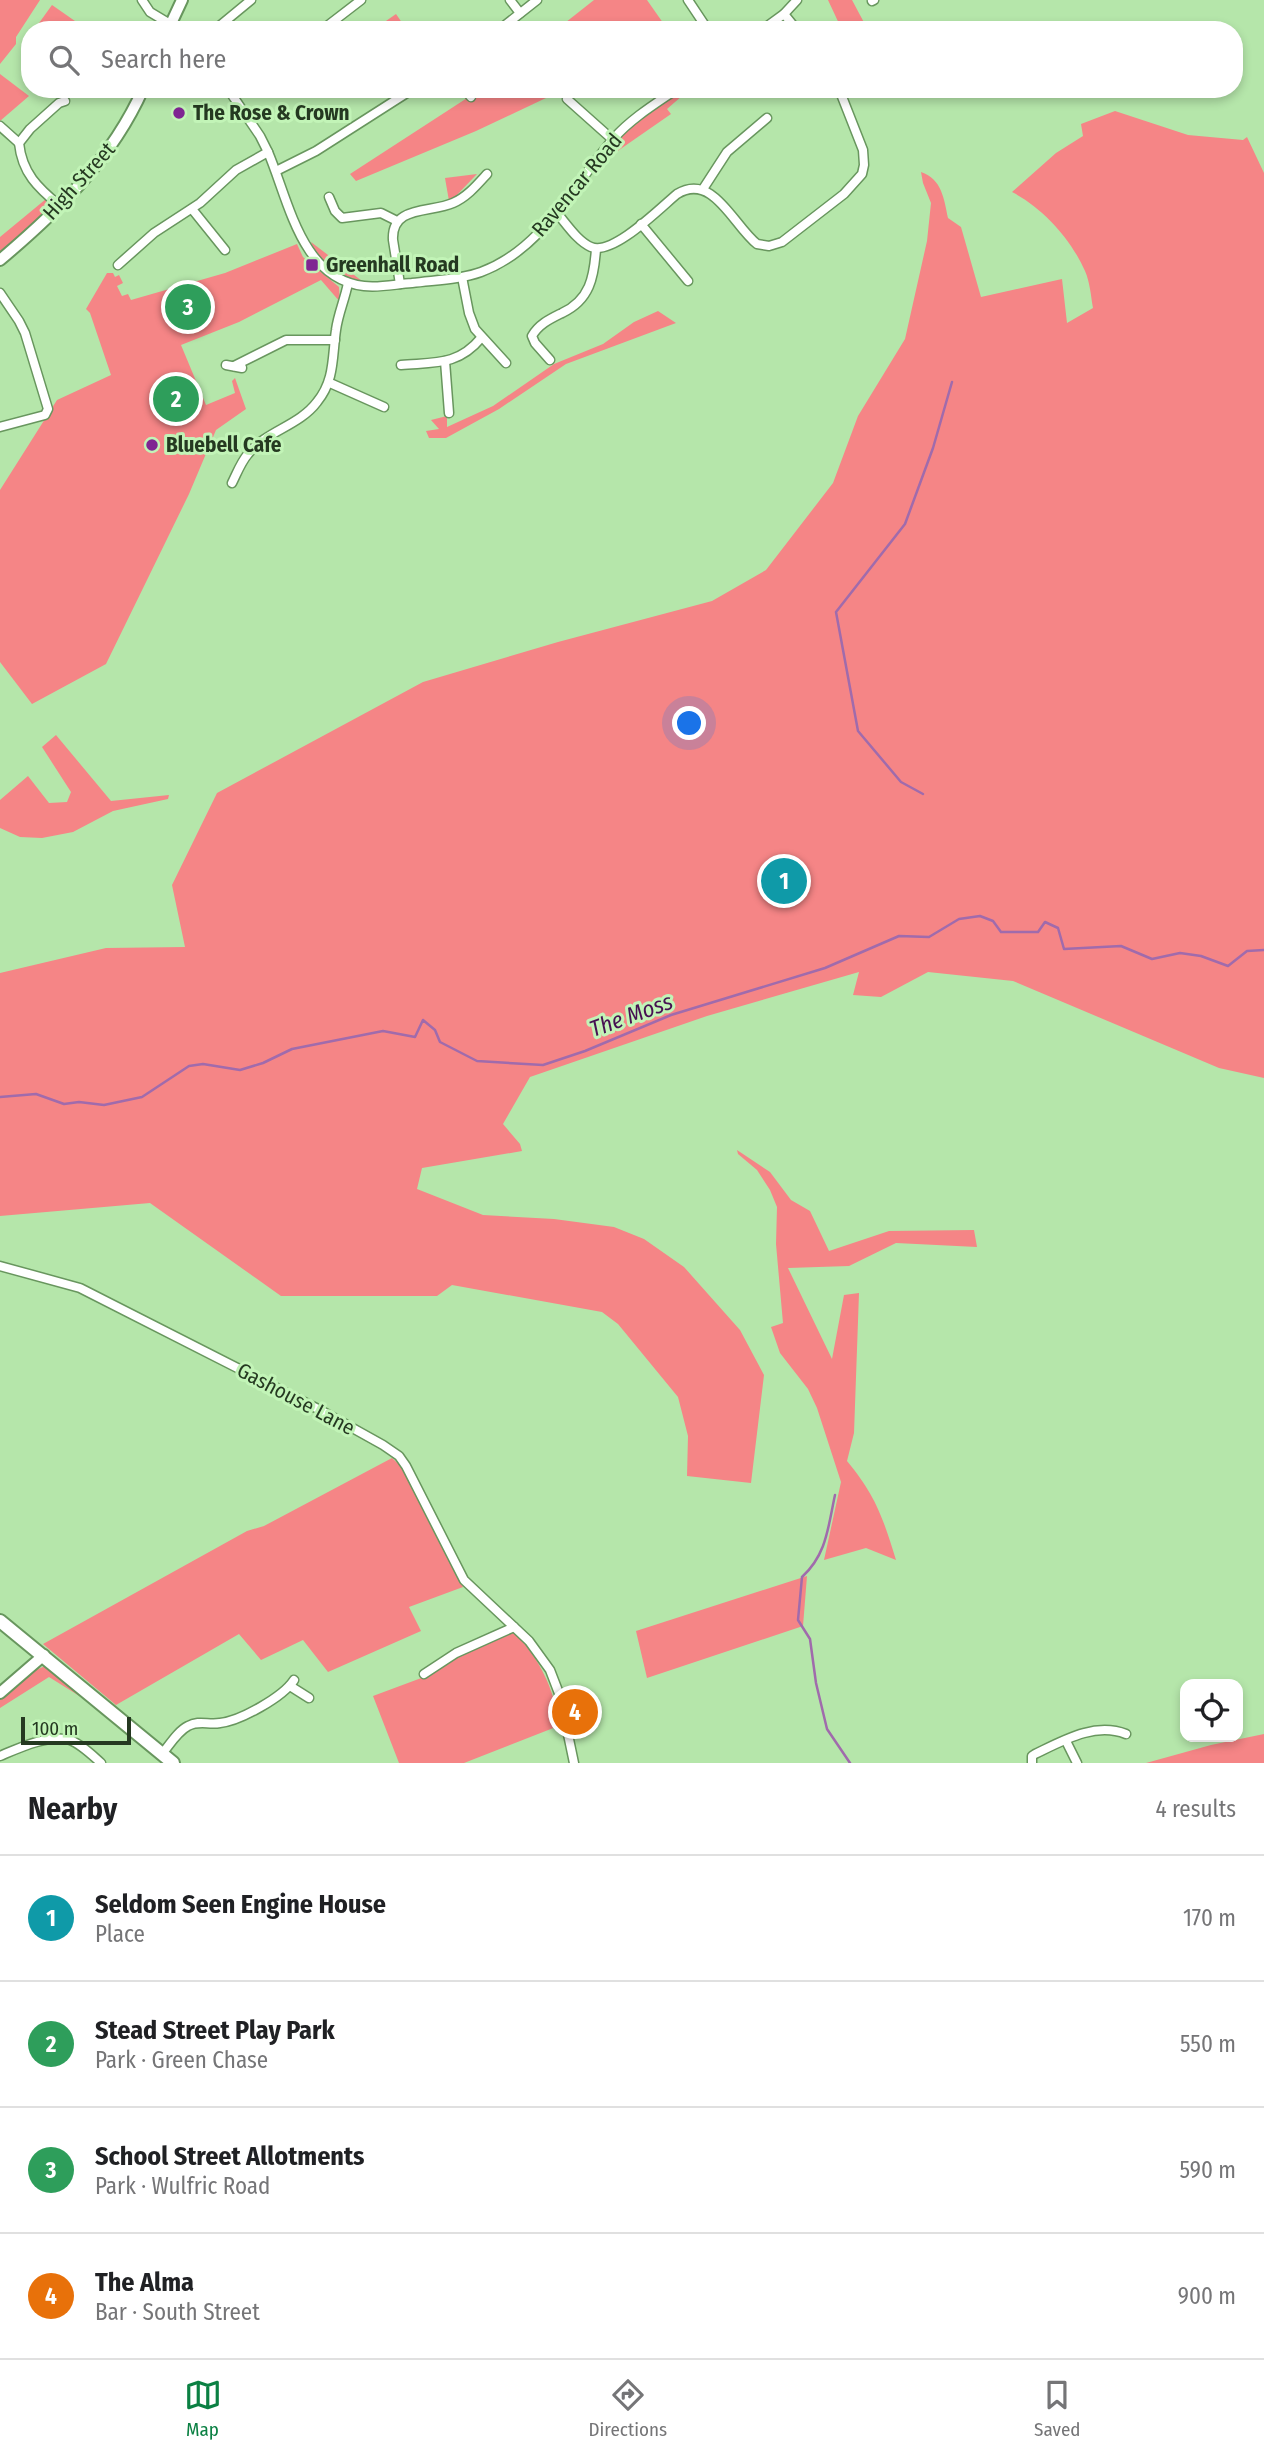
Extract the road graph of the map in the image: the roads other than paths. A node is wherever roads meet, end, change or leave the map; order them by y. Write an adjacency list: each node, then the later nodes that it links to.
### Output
1 (182, 0): 12 (main road)
2 (251, 0): 13 (street)
3 (361, 0): 14 (street)
4 (510, 0): 9 (street)
5 (537, 0): 9 (street)
6 (688, 0): 16 (street)
7 (797, 0): 10 (street)
8 (143, 2): 11 (street)
9 (520, 13): 15 (street)
10 (784, 14): 17 (street); 18 (street)
11 (161, 21)
12 (172, 21)
13 (226, 21)
14 (334, 21)
15 (510, 21)
16 (702, 21)
17 (774, 21)
18 (790, 21)
19 (138, 98): 35 (main road, High Street)
20 (234, 98): 30 (street)
21 (399, 98): 31 (street)
22 (664, 98): 28 (street, Ravencar Road)
23 (843, 98): 33 (street)
24 (566, 99): 28 (street)
25 (65, 101): 29 (street)
26 (767, 118): 33 (street)
27 (0, 126): 29 (street)
28 (613, 140): 37 (street, Ravencar Road)
29 (19, 143): 35 (street)
30 (268, 152): 31 (street); 36 (street)
31 (276, 171): 46 (street)
32 (487, 174): 38 (street)
33 (703, 189): 39 (street)
34 (329, 197): 38 (street)
35 (60, 206): 42 (main road, High Street)
36 (192, 209): 40 (street); 43 (street)
37 (556, 212): 41 (street); 44 (street, Ravencar Road)
38 (397, 221): 47 (street)
39 (641, 224): 41 (street); 45 (street)
40 (220, 249)
41 (597, 249): 51 (street)
42 (0, 260)
43 (118, 265)
44 (462, 276): 47 (street, Ravencar Road); 49 (street)
45 (689, 281)
46 (348, 283): 47 (street, Ravencar Road); 50 (street)
47 (400, 284)
48 (0, 293): 59 (street)
49 (481, 338): 52 (street); 54 (street)
50 (335, 340): 55 (street); 56 (street)
51 (550, 360)
52 (445, 361): 53 (street); 58 (street)
53 (404, 362)
54 (506, 363)
55 (234, 366)
56 (330, 383): 57 (street); 60 (street)
57 (384, 407)
58 (449, 413)
59 (0, 427)
60 (232, 483)
61 (0, 1266): 63 (street, Gashouse Lane)
62 (0, 1621): 64 (main road)
63 (514, 1626): 65 (street); 74 (street, Gashouse Lane)
64 (44, 1655): 66 (main road); 70 (main road)
65 (424, 1674)
66 (0, 1693)
67 (309, 1698): 70 (street)
68 (1126, 1734): 69 (street)
69 (1066, 1741): 75 (street); 76 (street)
70 (162, 1754): 73 (main road)
71 (0, 1756): 72 (street)
72 (101, 1763)
73 (173, 1763)
74 (575, 1763)
75 (1032, 1763)
76 (1077, 1763)

